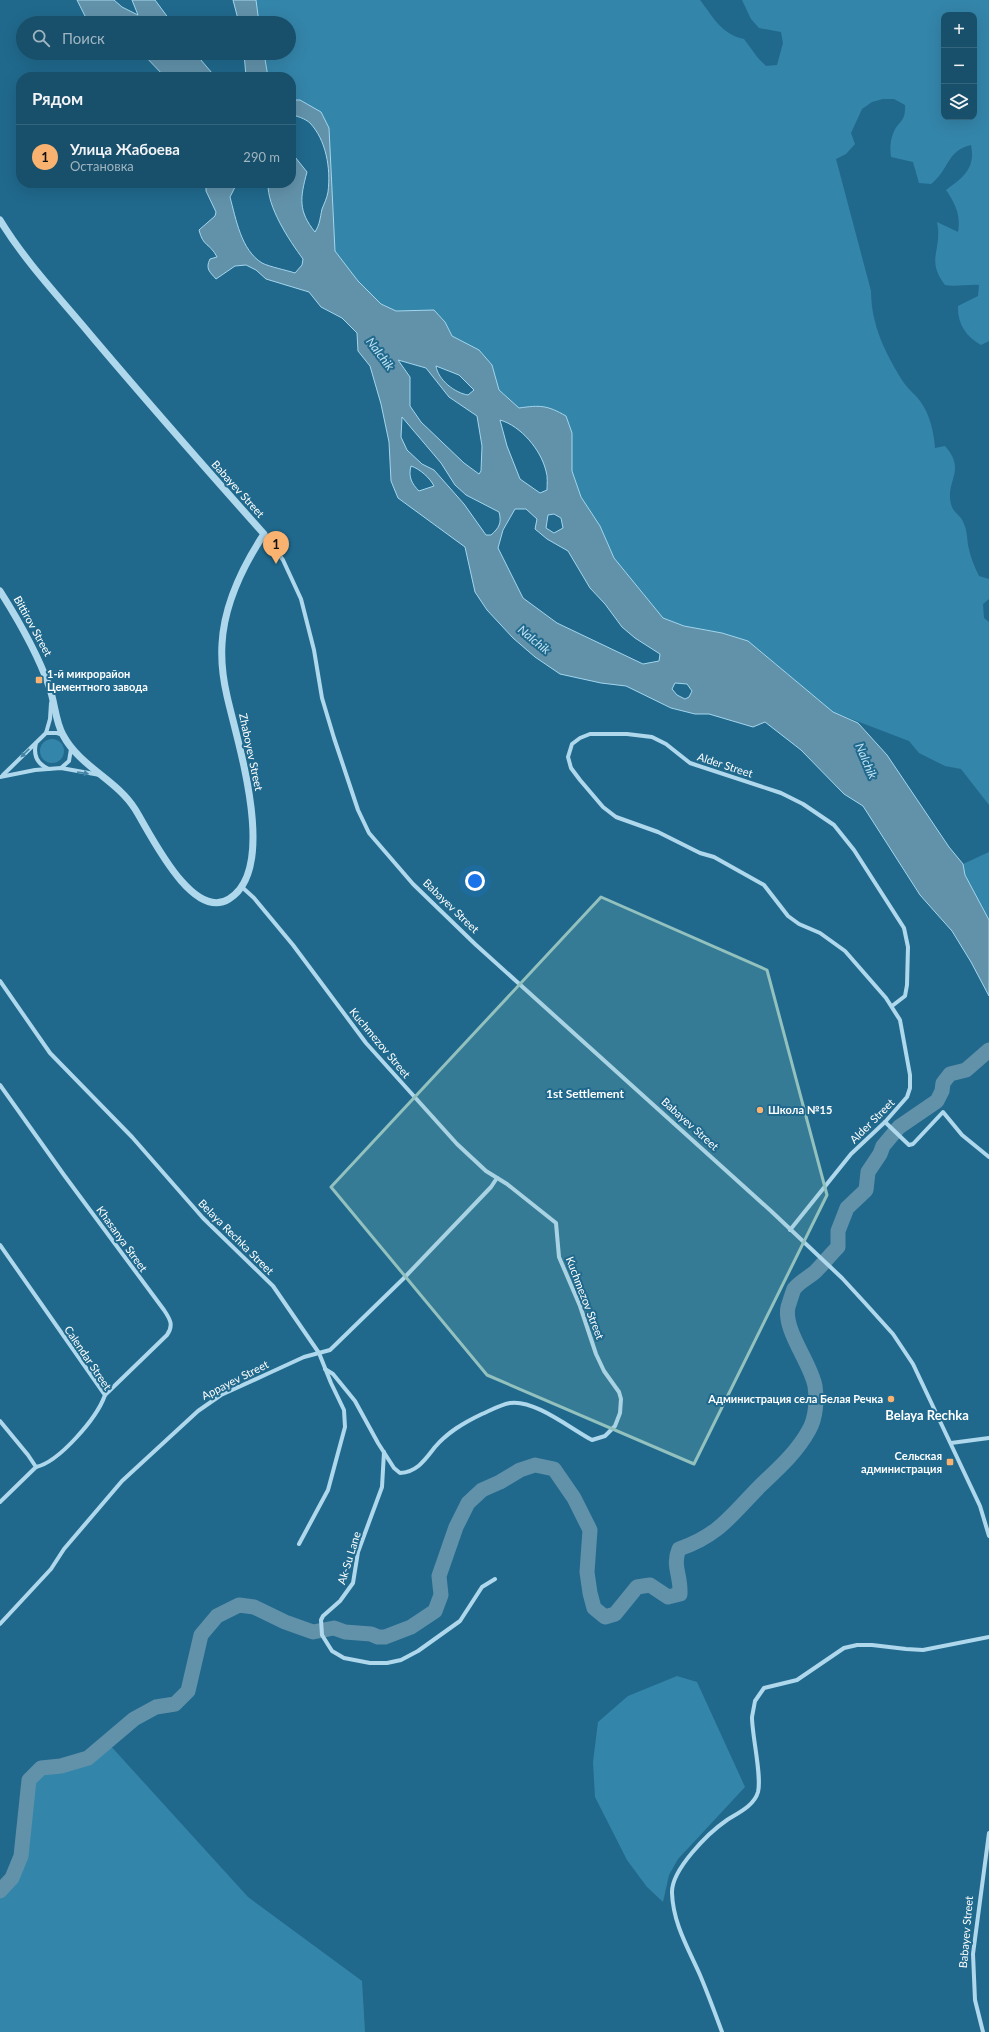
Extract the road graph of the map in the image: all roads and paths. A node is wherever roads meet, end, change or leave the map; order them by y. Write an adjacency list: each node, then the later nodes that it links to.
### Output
1 (0, 220): 2 (street, Babayev Street)
2 (264, 534): 13 (street, Zhaboyev Street); 20 (street, Babayev Street)
3 (0, 591): 4 (street, Bittirov Street)
4 (52, 696): 5 (street); 6 (street, Bittirov Street)
5 (46, 733): 6 (street); 7 (street)
6 (63, 735): 8 (street, Bittirov Street)
7 (37, 740): 10 (street); 11 (street, one-way to 11)
8 (68, 743): 9 (street); 12 (street, Bittirov Street)
9 (61, 768): 10 (street); 12 (street, one-way to 12)
10 (52, 770): 11 (street)
11 (1, 775)
12 (100, 775): 13 (street)
13 (243, 888): 19 (street, Kuchmezov Street)
14 (0, 981): 22 (street, Belaya Rechka Street)
15 (892, 1006): 15 (street, Alder Street); 17 (street, Alder Street)
16 (0, 1085): 24 (street, Khasanya Street)
17 (885, 1122): 18 (street); 20 (street, Alder Street)
18 (989, 1157)
19 (497, 1178): 22 (street, Appayev Street); 28 (street, Kuchmezov Street)
20 (790, 1230): 27 (street, Babayev Street)
21 (0, 1245): 24 (street, Calendar Street)
22 (319, 1353): 23 (street, Belaya Rechka Street); 34 (street, Appayev Street)
23 (325, 1369): 28 (street, Kuchmezov Street); 32 (street, Belaya Rechka Street)
24 (105, 1395): 29 (street, Calendar Street)
25 (0, 1421): 29 (street)
26 (989, 1438): 27 (street)
27 (951, 1443): 31 (street, Babayev Street)
28 (384, 1452): 33 (street, Ak-Su Lane)
29 (36, 1468): 30 (street, Calendar Street)
30 (0, 1502)
31 (989, 1536)
32 (299, 1544)
33 (495, 1579)
34 (0, 1624)
35 (989, 1637): 37 (street)
36 (989, 1833): 38 (street, Babayev Street)
37 (722, 2032)
38 (983, 2032)

